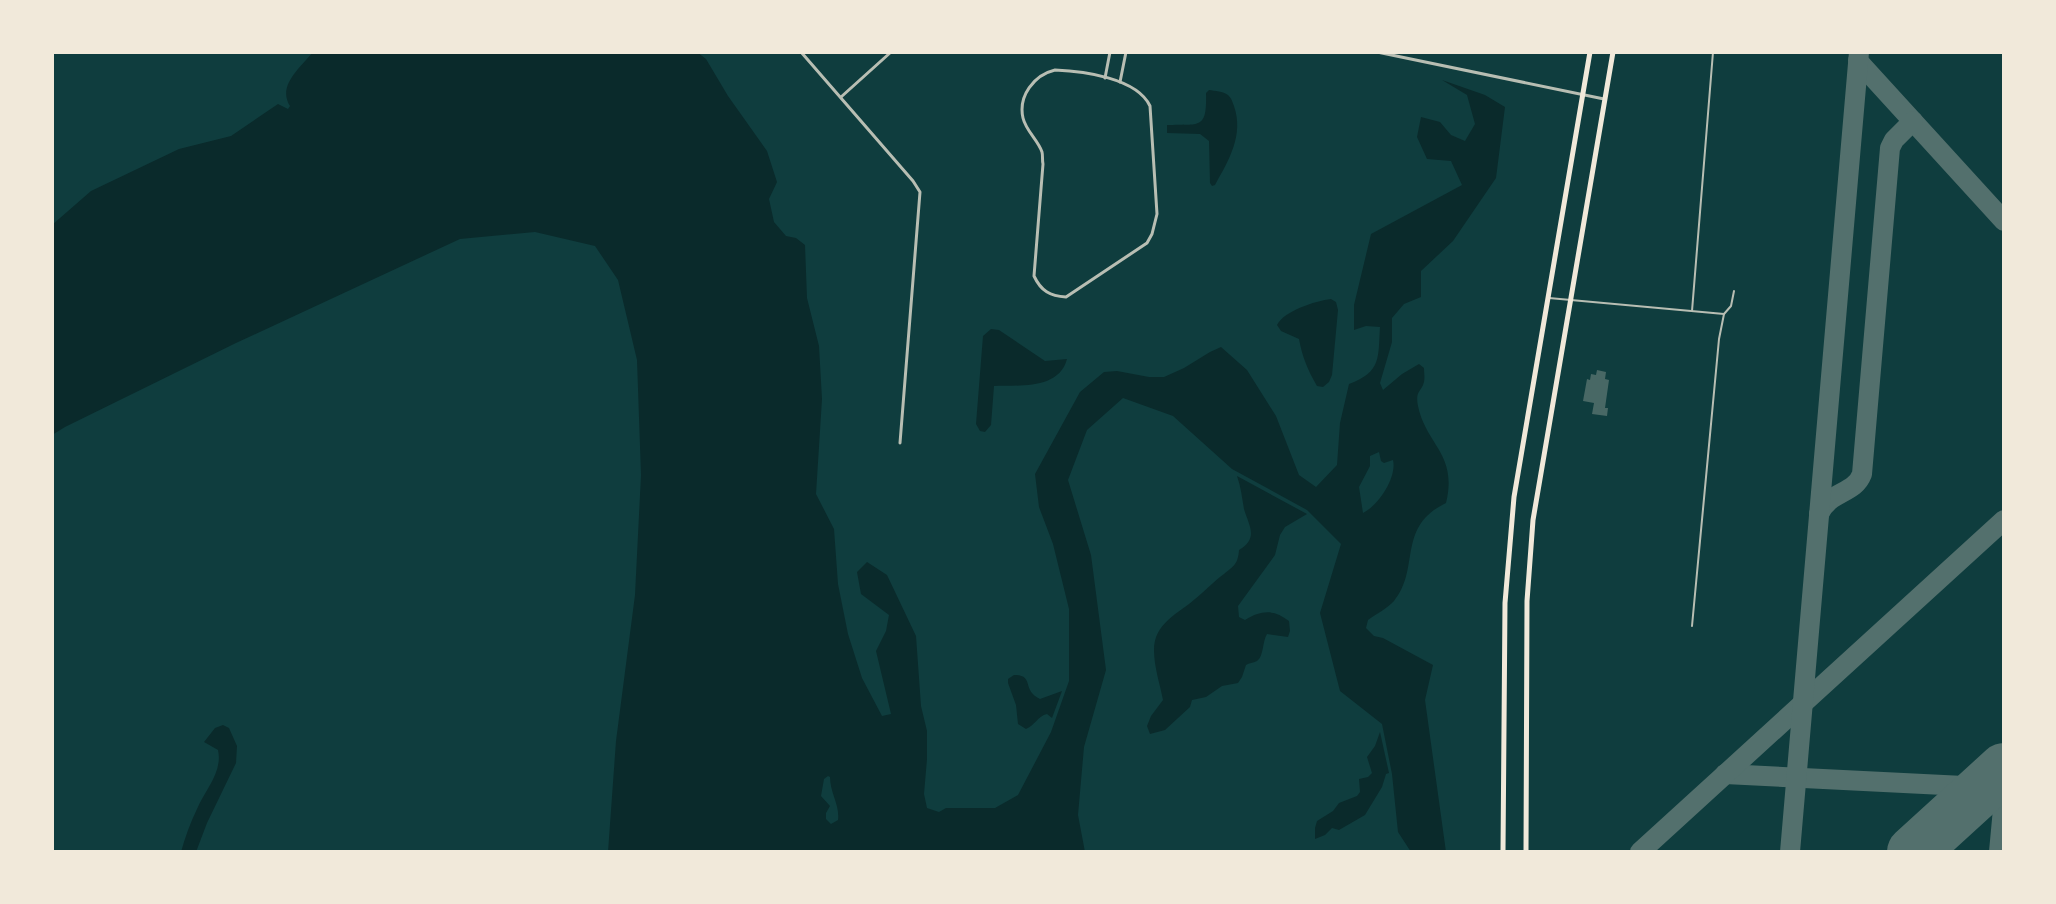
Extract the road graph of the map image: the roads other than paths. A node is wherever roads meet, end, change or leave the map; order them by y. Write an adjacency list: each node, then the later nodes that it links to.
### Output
1 (801, 52): 12 (street)
2 (891, 52): 12 (street)
3 (1110, 52): 9 (street)
4 (1126, 52): 10 (street)
5 (1377, 52): 11 (street)
6 (1590, 52): 11 (main road)
7 (1613, 52): 13 (main road)
8 (1713, 52): 17 (lane)
9 (1105, 78): 10 (street); 10 (street)
10 (1120, 82)
11 (1583, 95): 13 (street); 15 (main road)
12 (841, 97): 19 (street)
13 (1605, 99): 16 (main road)
14 (1734, 291): 18 (lane)
15 (1548, 298): 16 (lane); 21 (main road)
16 (1570, 300): 17 (lane); 22 (main road)
17 (1692, 311): 18 (lane)
18 (1724, 314): 20 (lane)
19 (900, 443)
20 (1692, 626)
21 (1503, 852)
22 (1526, 852)

